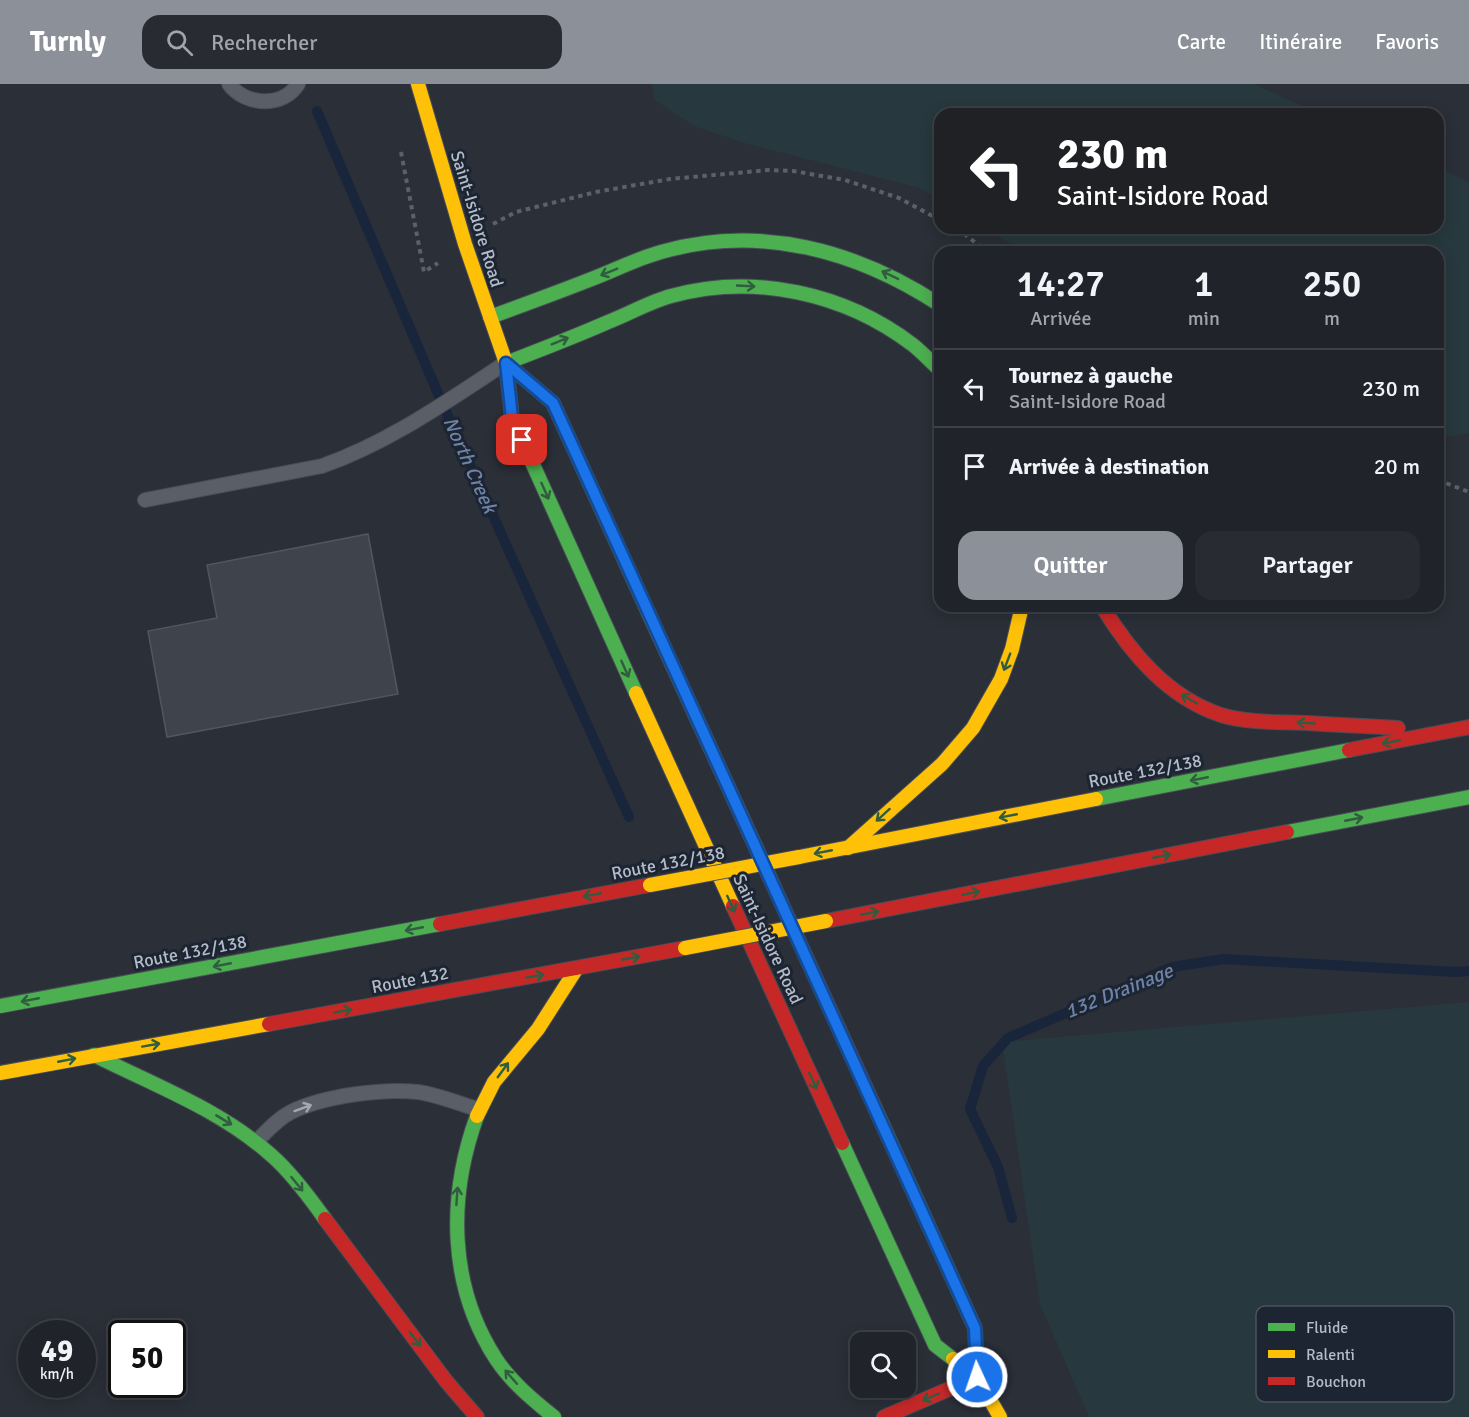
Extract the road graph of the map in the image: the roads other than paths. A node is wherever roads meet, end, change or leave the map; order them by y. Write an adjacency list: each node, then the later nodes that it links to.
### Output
1 (229, 84): 2 (lane)
2 (297, 84)
3 (418, 84): 5 (main road, Saint-Isidore Road)
4 (934, 300): 5 (main road, one-way to 5)
5 (490, 317): 6 (main road, Saint-Isidore Road)
6 (506, 363): 7 (main road, one-way to 7); 8 (lane); 21 (main road, Saint-Isidore Road, one-way to 21); 21 (main road, Saint-Isidore Road)
7 (934, 365)
8 (145, 500)
9 (1021, 612): 14 (main road, one-way to 14)
10 (1106, 612): 12 (main road, one-way to 10)
11 (1469, 727): 12 (main road)
12 (1448, 731): 14 (main road, Route 132/138, one-way to 14)
13 (1469, 797): 15 (main road, Route 132, one-way to 13, bridge)
14 (848, 848): 16 (main road, Route 132/138, one-way to 16, bridge)
15 (577, 969): 17 (main road, Route 132, one-way to 15); 19 (main road, one-way to 15)
16 (0, 1006)
17 (94, 1055): 18 (main road, Route 132, one-way to 17); 20 (main road, one-way to 20)
18 (0, 1073)
19 (480, 1110): 20 (lane, one-way to 19); 23 (main road, one-way to 19)
20 (256, 1142): 22 (main road, one-way to 22)
21 (977, 1377): 24 (main road, one-way to 24); 25 (main road, Saint-Isidore Road)
22 (477, 1417)
23 (554, 1417)
24 (884, 1417)
25 (1000, 1417)

